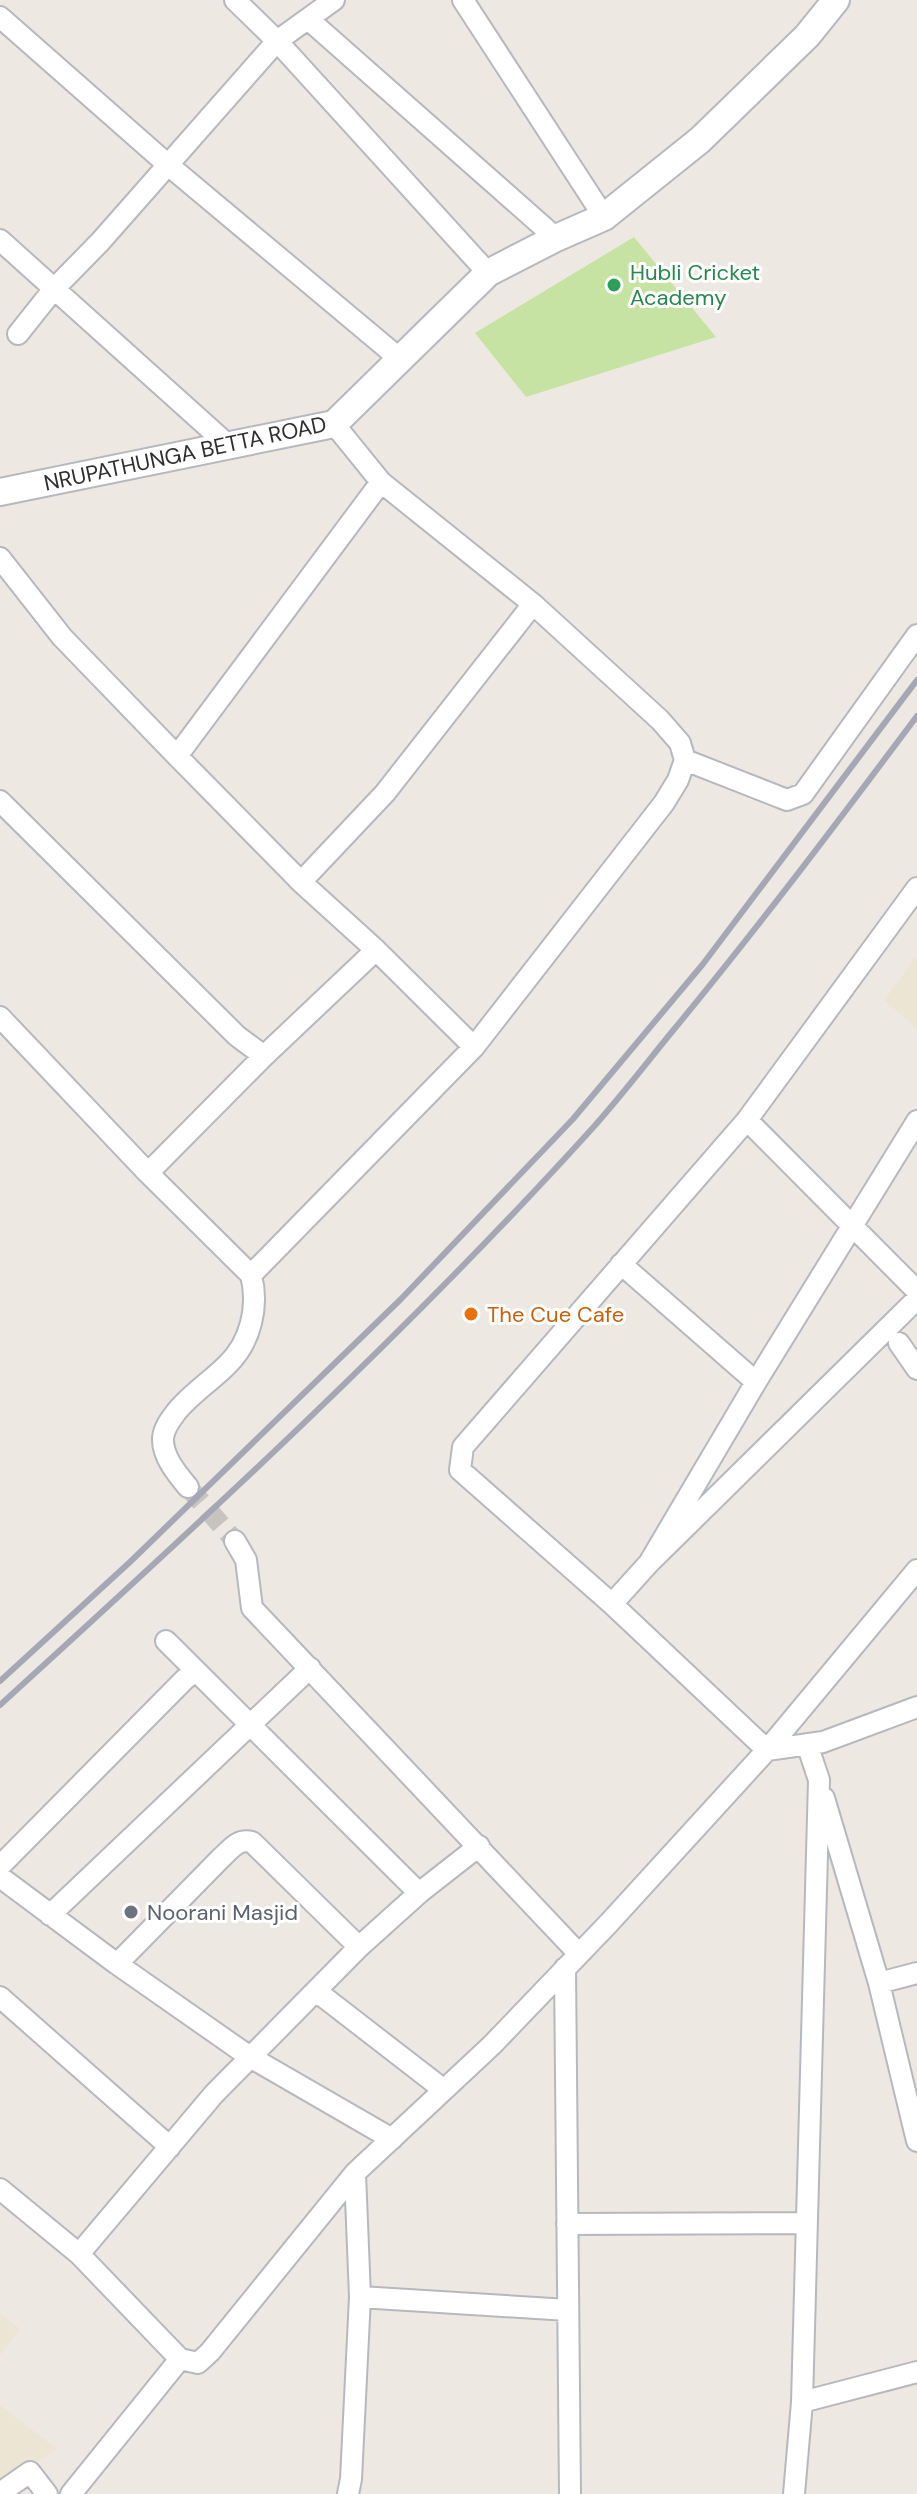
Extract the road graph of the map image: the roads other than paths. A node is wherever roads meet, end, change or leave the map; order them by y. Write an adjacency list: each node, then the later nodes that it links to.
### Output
1 (235, 0): 7 (street)
2 (334, 0): 6 (street)
3 (463, 0): 9 (street)
4 (836, 0): 9 (street, NRUPATHUNGA BETTA ROAD)
5 (0, 17): 8 (street)
6 (308, 19): 7 (street); 10 (street)
7 (277, 41): 8 (street); 12 (street)
8 (167, 164): 13 (street); 15 (street)
9 (604, 217): 10 (street, NRUPATHUNGA BETTA ROAD)
10 (556, 238): 12 (street, NRUPATHUNGA BETTA ROAD)
11 (0, 240): 13 (street)
12 (488, 273): 15 (street, NRUPATHUNGA BETTA ROAD)
13 (53, 290): 14 (street); 17 (street)
14 (18, 334)
15 (400, 359): 16 (street, NRUPATHUNGA BETTA ROAD)
16 (334, 424): 17 (street, NRUPATHUNGA BETTA ROAD); 18 (street)
17 (228, 445): 19 (street, NRUPATHUNGA BETTA ROAD)
18 (381, 482): 21 (street); 23 (street)
19 (0, 492)
20 (0, 558): 23 (street)
21 (533, 604): 24 (street); 26 (street)
22 (917, 635): 24 (street)
23 (177, 756): 26 (street)
24 (685, 760): 30 (street)
25 (0, 801): 31 (street)
26 (301, 882): 28 (street)
27 (917, 888): 32 (street)
28 (376, 950): 30 (street); 31 (street)
29 (0, 1017): 34 (street)
30 (474, 1047): 37 (street)
31 (264, 1056): 34 (street)
32 (747, 1120): 35 (street); 36 (street)
33 (917, 1121): 35 (street)
34 (148, 1173): 37 (street)
35 (853, 1225): 38 (street); 42 (street)
36 (621, 1264): 42 (street); 47 (street)
37 (251, 1275): 43 (street)
38 (917, 1291)
39 (917, 1299): 45 (street)
40 (899, 1343): 41 (street)
41 (917, 1369)
42 (756, 1382): 45 (street)
43 (188, 1487)
44 (235, 1541): 49 (street)
45 (649, 1563): 47 (street)
46 (917, 1570): 54 (street)
47 (612, 1604): 54 (street)
48 (166, 1641): 50 (street)
49 (310, 1668): 52 (street); 56 (street)
50 (196, 1671): 52 (street); 57 (street)
51 (917, 1707): 53 (street)
52 (250, 1726): 59 (street); 60 (street)
53 (807, 1744): 54 (street); 55 (street)
54 (767, 1750): 62 (street)
55 (819, 1780): 65 (street); 75 (street)
56 (479, 1846): 59 (street); 62 (street)
57 (0, 1866)
58 (0, 1877): 60 (street)
59 (419, 1893): 61 (street)
60 (50, 1915): 63 (street)
61 (359, 1947): 63 (street); 66 (street)
62 (572, 1961): 69 (street); 76 (street)
63 (117, 1964): 68 (street)
64 (917, 1973): 65 (street)
65 (879, 1983): 71 (street)
66 (316, 1991): 68 (street); 69 (street)
67 (0, 1997): 72 (street)
68 (250, 2057): 70 (street); 72 (street)
69 (444, 2090): 70 (street)
70 (392, 2139): 73 (street)
71 (917, 2141)
72 (170, 2147): 77 (street)
73 (355, 2173): 78 (street); 80 (street)
74 (0, 2189): 77 (street)
75 (807, 2223): 76 (street); 82 (street)
76 (567, 2224): 79 (street)
77 (79, 2254): 80 (street)
78 (360, 2297): 79 (street); 86 (street)
79 (568, 2310): 87 (street)
80 (180, 2359): 85 (street)
81 (917, 2372): 82 (street)
82 (802, 2402): 88 (street)
83 (0, 2493): 84 (street)
84 (47, 2494)
85 (71, 2494)
86 (348, 2494)
87 (570, 2494)
88 (794, 2494)

